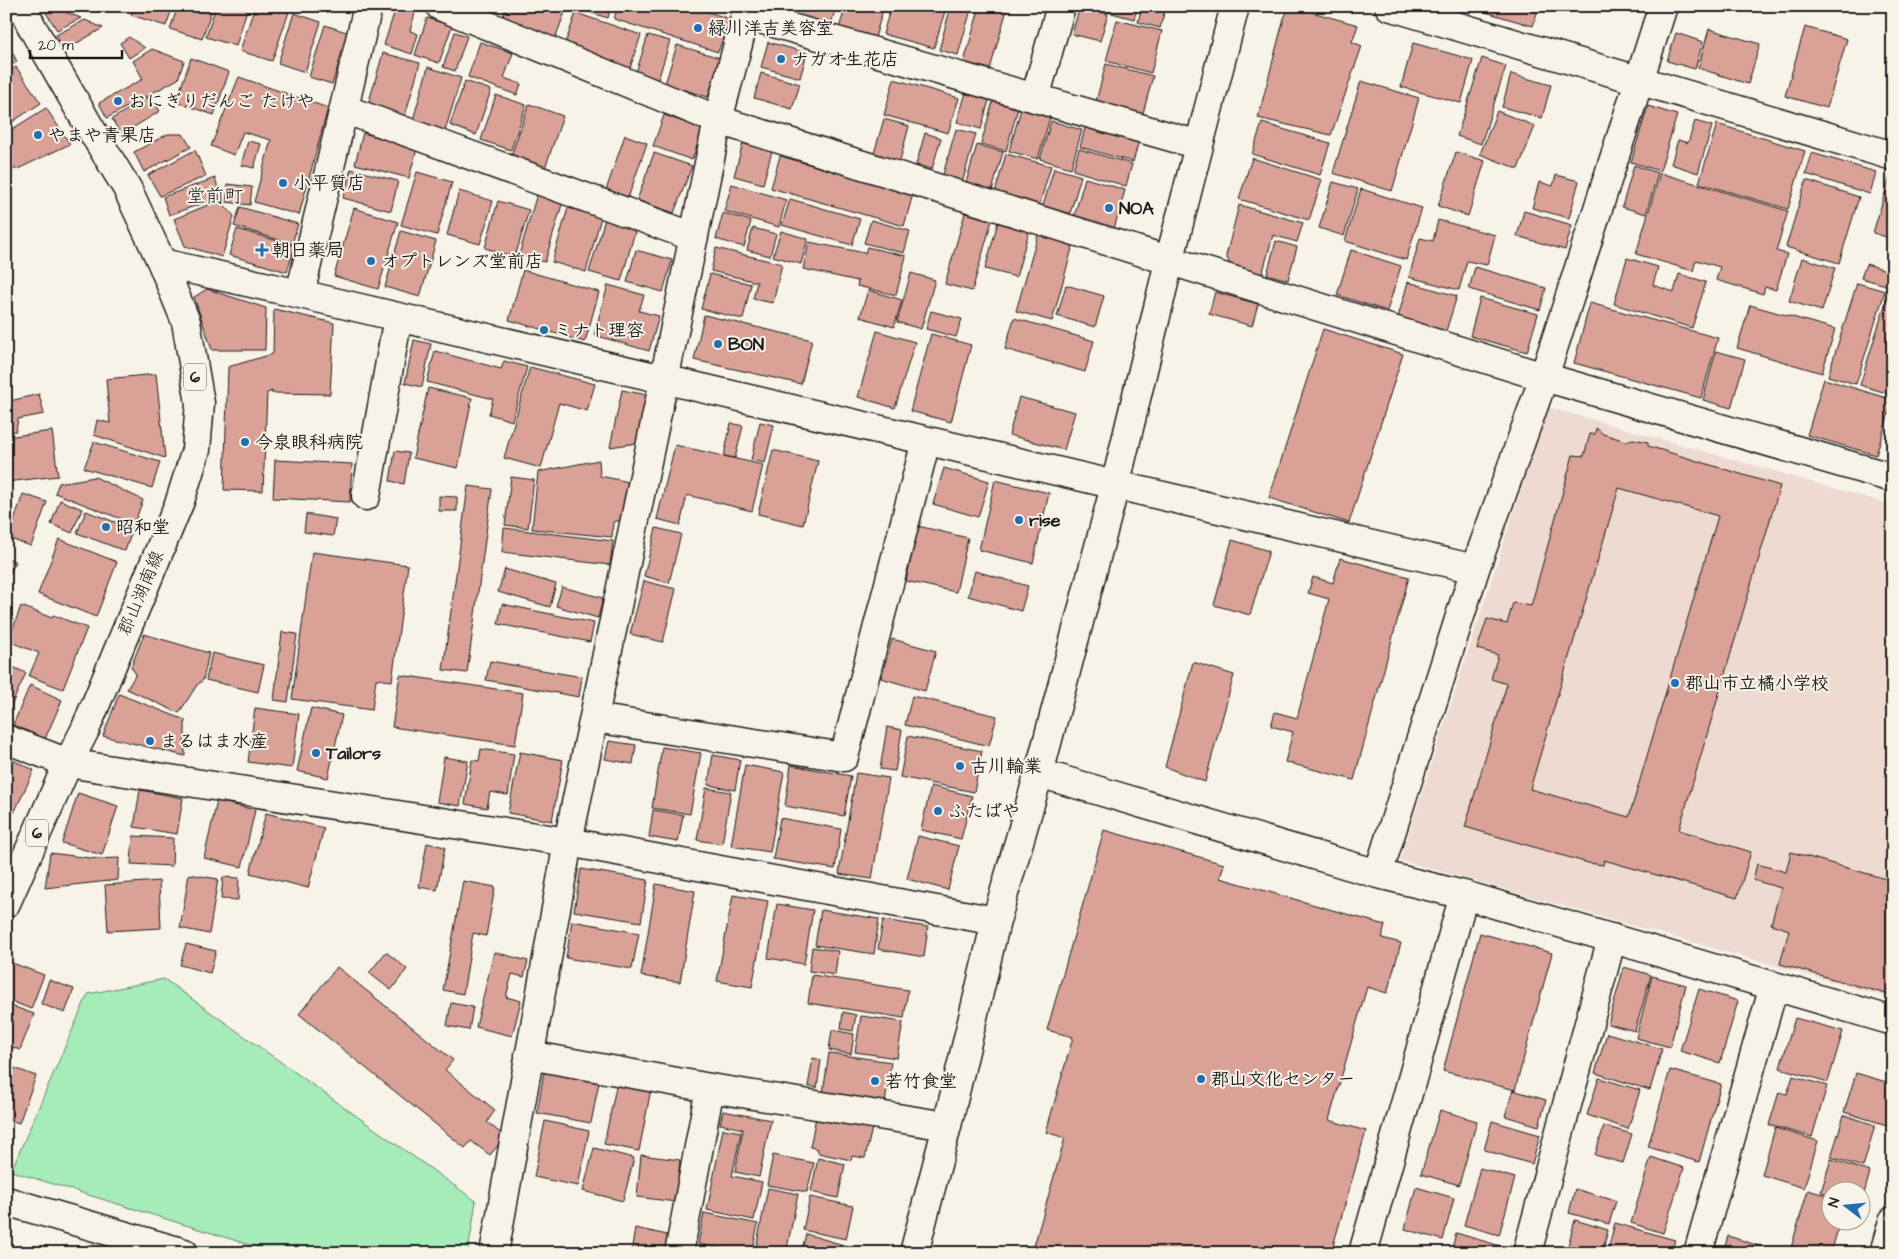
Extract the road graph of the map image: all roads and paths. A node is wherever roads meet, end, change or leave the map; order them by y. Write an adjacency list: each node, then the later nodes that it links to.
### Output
1 (22, 6): 17 (street, 郡山湖南線 / 6)
2 (368, 6): 11 (street)
3 (440, 6): 12 (street)
4 (1061, 6): 10 (street)
5 (1235, 6): 13 (street)
6 (1388, 6): 9 (street)
7 (1663, 6): 9 (street)
8 (747, 11): 10 (street); 12 (street)
9 (1639, 81): 14 (street); 20 (street)
10 (1035, 98): 13 (street)
11 (344, 109): 15 (street); 18 (street)
12 (718, 120): 15 (street); 16 (street)
13 (1199, 145): 16 (street)
14 (1893, 156)
15 (694, 237): 21 (street)
16 (1169, 262): 20 (street); 24 (street)
17 (162, 263): 18 (street); 29 (street, 郡山湖南線 / 6)
18 (300, 294): 19 (street)
19 (398, 317): 21 (street); 25 (street)
20 (1544, 377): 23 (street); 26 (street)
21 (664, 379): 22 (street); 27 (street)
22 (926, 441): 24 (street); 27 (street)
23 (1892, 476)
24 (1115, 486): 26 (street); 30 (street)
25 (366, 496)
26 (1476, 569): 32 (street)
27 (594, 718): 31 (street)
28 (6, 739): 29 (street)
29 (68, 763): 31 (street); 34 (street, 郡山湖南線 / 6)
30 (1039, 773): 32 (street); 35 (street)
31 (568, 842): 35 (street); 39 (street)
32 (1378, 874): 33 (street)
33 (1464, 895): 36 (street); 48 (street)
34 (6, 903)
35 (996, 921): 41 (street)
36 (1612, 938): 37 (street); 49 (street)
37 (1774, 986): 38 (street); 50 (street)
38 (1893, 1021)
39 (529, 1054): 40 (street); 45 (street)
40 (710, 1088): 41 (street); 46 (street)
41 (947, 1126): 47 (street)
42 (6, 1201): 44 (street)
43 (1893, 1221): 51 (street)
44 (184, 1253)
45 (494, 1253)
46 (679, 1253)
47 (914, 1253)
48 (1363, 1253)
49 (1527, 1253)
50 (1698, 1253)
51 (1884, 1253)

